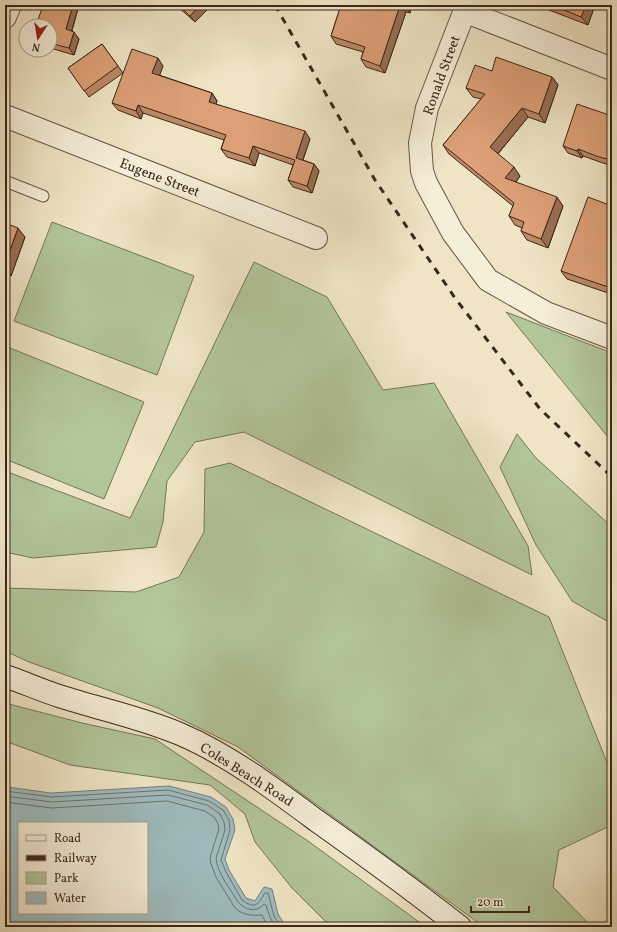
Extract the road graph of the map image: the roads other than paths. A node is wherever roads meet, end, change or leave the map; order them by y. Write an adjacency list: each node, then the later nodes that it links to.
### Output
1 (10, 5): 3 (street)
2 (465, 8): 4 (street); 9 (street, Ronald Street)
3 (5, 17)
4 (612, 69)
5 (5, 116): 8 (street, Eugene Street)
6 (5, 181): 7 (lane)
7 (43, 196)
8 (316, 238)
9 (612, 338)
10 (5, 676): 11 (street, Coles Beach Road)
11 (460, 927)

